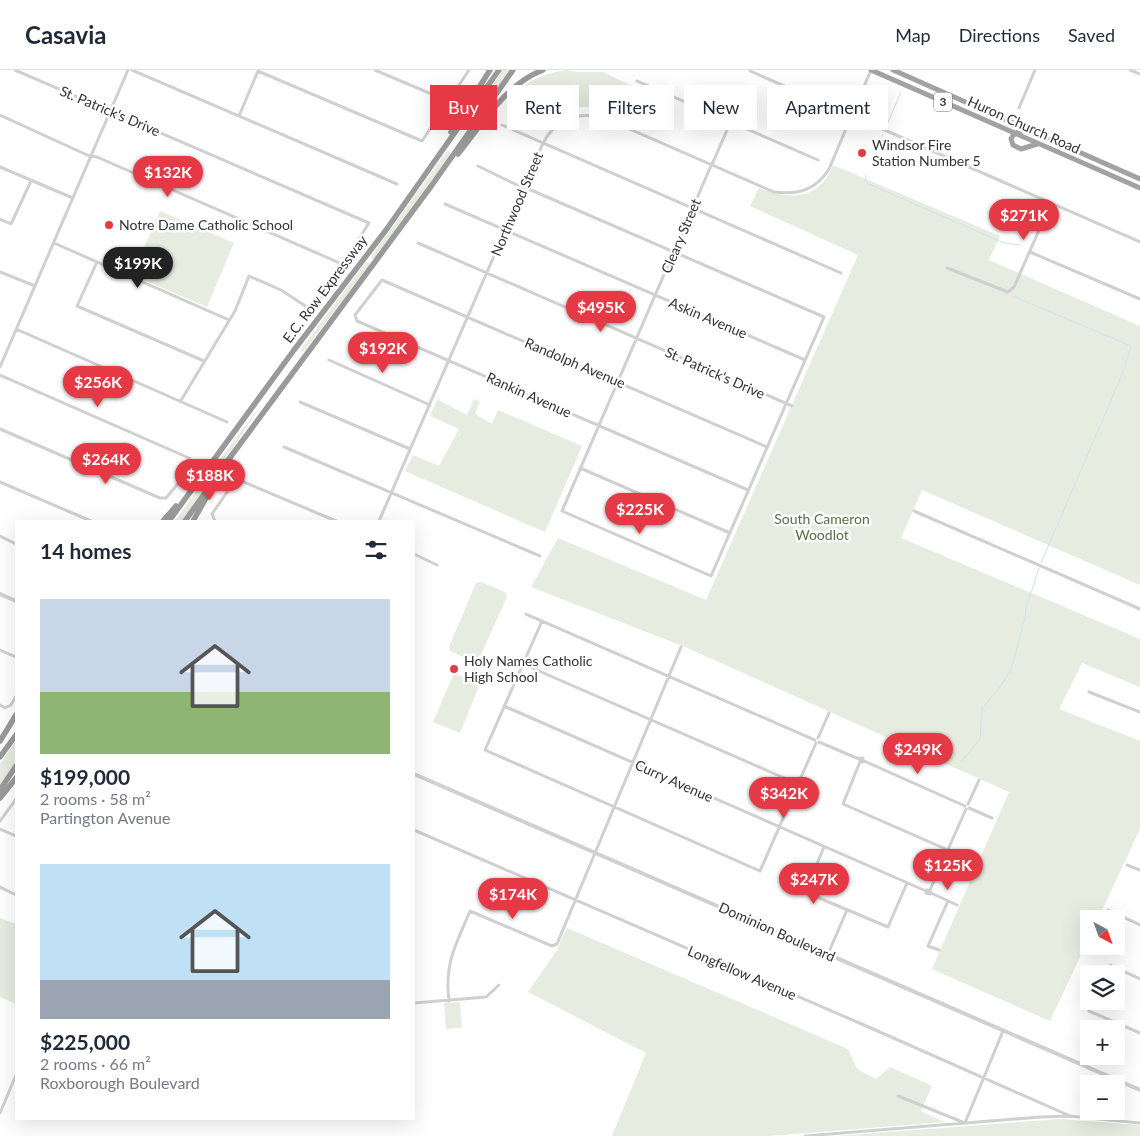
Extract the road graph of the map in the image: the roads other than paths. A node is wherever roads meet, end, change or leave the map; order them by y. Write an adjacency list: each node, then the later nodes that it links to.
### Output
1 (15, 70): 23 (street, St. Patrick's Drive)
2 (130, 70): 23 (street); 25 (street)
3 (375, 70): 20 (street)
4 (469, 70): 17 (street)
5 (490, 70): 39 (highway)
6 (499, 70): 39 (highway, E.C. Row Expressway)
7 (513, 70): 45 (highway, E.C. Row Expressway)
8 (543, 70): 45 (highway)
9 (871, 70): 19 (street, Northwood Street); 33 (highway, Huron Church Road / 3)
10 (893, 70): 32 (highway, Huron Church Road / 3)
11 (1035, 70): 22 (street)
12 (1130, 70): 15 (street)
13 (258, 71): 25 (street); 27 (street)
14 (750, 71): 18 (street)
15 (1140, 74)
16 (637, 82): 21 (street)
17 (459, 85)
18 (782, 85)
19 (865, 85)
20 (430, 93)
21 (684, 102)
22 (1019, 108)
23 (111, 111): 36 (street); 60 (street, St. Patrick's Drive)
24 (0, 115): 36 (street)
25 (239, 116): 44 (street)
26 (502, 125): 34 (street)
27 (430, 129)
28 (727, 130): 38 (street, Cleary Street)
29 (749, 130): 37 (street)
30 (846, 130): 38 (street, Northwood Street)
31 (884, 130): 49 (street)
32 (1033, 132): 33 (highway); 42 (highway, Huron Church Road / 3)
33 (1014, 133): 35 (highway, Huron Church Road / 3); 35 (highway)
34 (543, 143): 38 (street, Northwood Street); 46 (street, Northwood Street); 51 (street)
35 (1039, 144): 47 (highway, Huron Church Road / 3)
36 (91, 156): 48 (street); 60 (street)
37 (818, 160)
38 (712, 165): 51 (street, Cleary Street)
39 (432, 166): 94 (highway, E.C. Row Expressway)
40 (478, 166): 46 (street)
41 (0, 167): 43 (street)
42 (1140, 179)
43 (31, 180): 48 (street); 52 (street)
44 (397, 184)
45 (432, 184): 91 (highway, E.C. Row Expressway)
46 (524, 187): 53 (street, Northwood Street); 57 (street)
47 (1140, 188)
48 (73, 198): 55 (street)
49 (1051, 203): 54 (street); 58 (street)
50 (445, 204): 53 (street, Askin Avenue)
51 (693, 208): 57 (street, Cleary Street); 63 (street)
52 (0, 219)
53 (506, 230): 64 (street, Northwood Street); 67 (street, Askin Avenue)
54 (1140, 242)
55 (54, 243): 59 (street); 66 (street)
56 (418, 243): 64 (street, St. Patrick's Drive)
57 (674, 252): 67 (street, Cleary Street); 75 (street)
58 (1030, 252): 61 (street); 68 (street)
59 (97, 262): 70 (street); 76 (street)
60 (342, 264): 70 (street)
61 (947, 268)
62 (0, 272): 66 (street)
63 (841, 273)
64 (487, 274): 69 (street, Northwood Street); 72 (street, St. Patrick's Drive)
65 (382, 280): 69 (street, Randolph Avenue); 74 (street, Rankin Avenue)
66 (35, 286): 71 (street)
67 (655, 295): 72 (street, Cleary Street); 75 (street, Askin Avenue)
68 (1140, 298)
69 (468, 317): 74 (street, Northwood Street); 79 (street, Randolph Avenue)
70 (230, 320): 76 (street)
71 (16, 330): 77 (street); 80 (street)
72 (636, 339): 79 (street, Cleary Street); 82 (street, St. Patrick's Drive)
73 (329, 360): 83 (street)
74 (449, 360): 83 (street, Northwood Street); 86 (street, Rankin Avenue)
75 (805, 360): 82 (street)
76 (204, 361): 80 (street)
77 (0, 367)
78 (0, 375): 87 (street)
79 (618, 381): 86 (street, Cleary Street); 89 (street, Randolph Avenue)
80 (180, 402): 85 (street)
81 (300, 402): 90 (street)
82 (786, 404): 84 (street, St. Patrick's Drive); 89 (street)
83 (430, 405): 90 (street, Northwood Street)
84 (792, 406)
85 (227, 422)
86 (599, 426): 92 (street, Cleary Street); 95 (street, Rankin Avenue)
87 (0, 428)
88 (284, 447): 96 (street)
89 (767, 447): 95 (street)
90 (410, 449): 96 (street, Northwood Street)
91 (226, 462): 101 (highway, E.C. Row Expressway); 102 (highway)
92 (580, 468): 106 (street); 106 (street, Cleary Street)
93 (0, 482): 98 (street)
94 (196, 482): 99 (highway); 100 (highway, E.C. Row Expressway)
95 (748, 490): 106 (street)
96 (391, 494): 105 (street, Northwood Street); 110 (street)
97 (914, 511): 114 (street)
98 (89, 520)
99 (164, 520)
100 (170, 520)
101 (186, 520)
102 (194, 520)
103 (214, 520): 104 (street)
104 (334, 520)
105 (379, 520)
106 (730, 533)
107 (0, 536): 108 (street)
108 (15, 544)
109 (415, 554): 111 (street)
110 (540, 556)
111 (437, 565)
112 (0, 594): 113 (street)
113 (15, 601)
114 (1140, 609)
115 (526, 614): 116 (street)
116 (542, 621): 120 (street); 121 (street)
117 (681, 647): 121 (street)
118 (0, 650): 119 (street)
119 (15, 657)
120 (523, 664): 125 (street); 129 (street)
121 (669, 676): 129 (street); 132 (street)
122 (1089, 692): 126 (street)
123 (15, 698): 124 (street)
124 (0, 705)
125 (504, 706): 135 (street, Curry Avenue); 144 (street)
126 (1140, 712)
127 (829, 713): 132 (street)
128 (15, 717): 131 (highway)
129 (652, 720): 135 (street); 140 (street)
130 (15, 736): 133 (highway)
131 (0, 741)
132 (817, 741): 134 (street); 140 (street)
133 (0, 757)
134 (861, 761): 145 (street); 153 (street)
135 (634, 764): 144 (street); 148 (street, Curry Avenue)
136 (15, 768): 141 (highway)
137 (415, 774): 154 (street, Dominion Boulevard)
138 (15, 779): 142 (highway)
139 (979, 780): 145 (street)
140 (798, 784): 148 (street)
141 (0, 790)
142 (0, 798)
143 (15, 800): 147 (street)
144 (616, 807): 148 (street); 154 (street)
145 (967, 807): 146 (street); 153 (street)
146 (992, 818)
147 (0, 821)
148 (779, 827): 152 (street, Curry Avenue)
149 (0, 829): 151 (street)
150 (415, 830): 162 (street, Longfellow Avenue)
151 (15, 836)
152 (824, 847): 158 (street, Curry Avenue); 165 (street)
153 (948, 850): 155 (street); 160 (street)
154 (595, 853): 162 (street); 169 (street, Dominion Boulevard)
155 (973, 861)
156 (1127, 865): 157 (street)
157 (1140, 870)
158 (907, 883): 160 (street, Curry Avenue); 165 (street)
159 (0, 887): 161 (street)
160 (929, 892): 163 (street, Curry Avenue)
161 (15, 894)
162 (575, 900): 173 (street); 179 (street, Longfellow Avenue)
163 (948, 901): 164 (street, Curry Avenue); 168 (street)
164 (958, 905)
165 (847, 910): 169 (street)
166 (1125, 917): 167 (street)
167 (1140, 924)
168 (939, 950)
169 (828, 954): 176 (street, Dominion Boulevard)
170 (1125, 972): 171 (street)
171 (1140, 979)
172 (499, 985): 173 (street)
173 (450, 1001): 174 (street)
174 (415, 1003)
175 (1090, 1010): 177 (street)
176 (1003, 1031): 179 (street); 180 (street, Dominion Boulevard)
177 (1140, 1033)
178 (15, 1077): 182 (street)
179 (983, 1078): 183 (street, Longfellow Avenue); 185 (street)
180 (1140, 1090)
181 (898, 1096): 185 (street)
182 (0, 1113)
183 (1070, 1116): 184 (street); 185 (street)
184 (1140, 1122)
185 (965, 1123): 186 (street)
186 (805, 1136)

